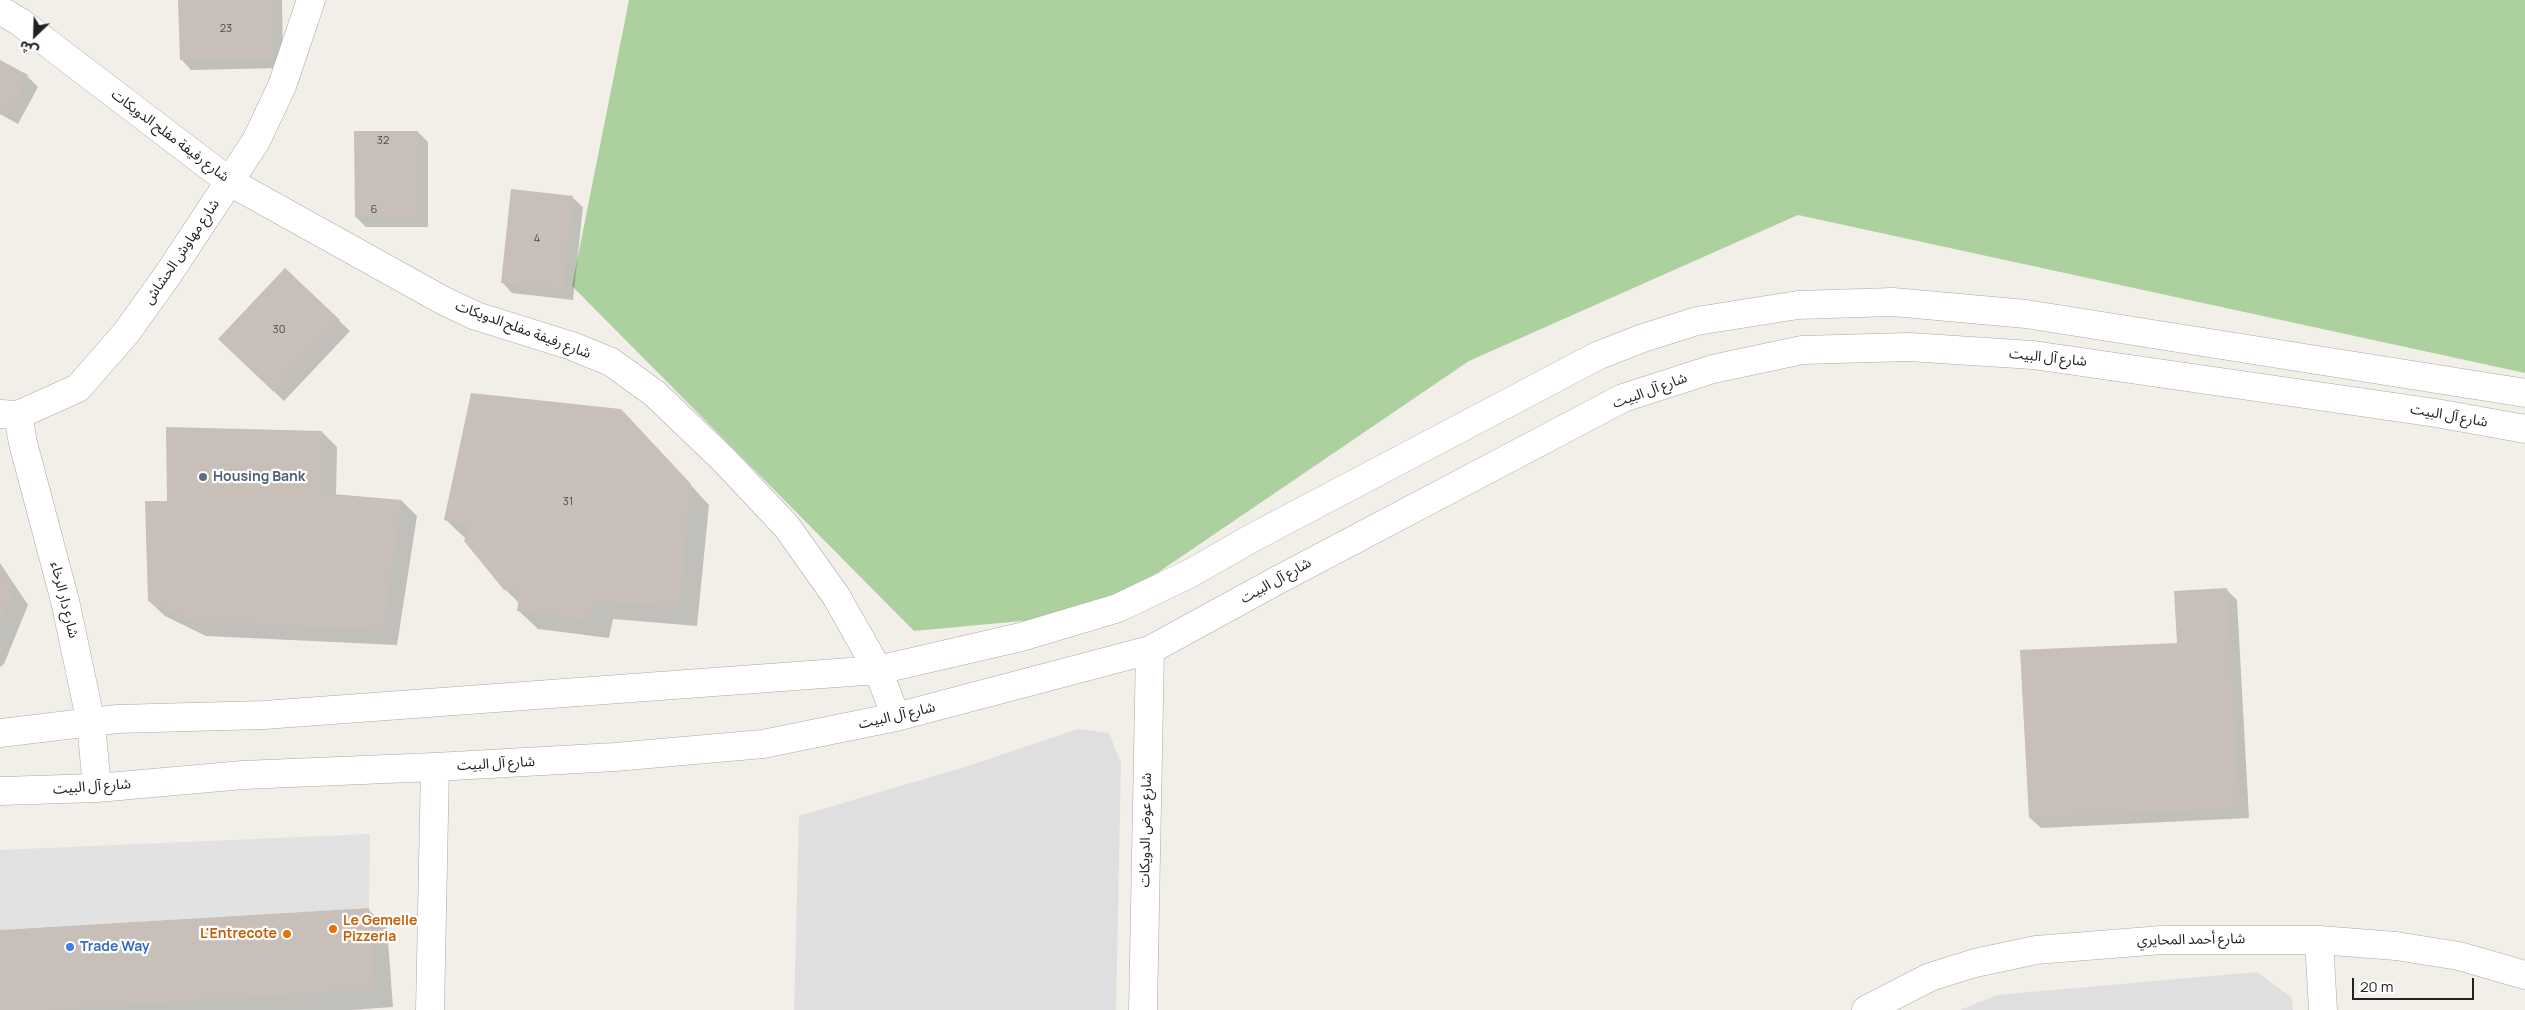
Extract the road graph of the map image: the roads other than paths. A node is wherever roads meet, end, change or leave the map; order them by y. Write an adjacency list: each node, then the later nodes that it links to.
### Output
1 (311, 0): 3 (street, شارع مهاوش الحشاش)
2 (0, 10): 3 (street, شارع رفيفة مفلح الدويكات)
3 (230, 182): 5 (street, شارع مهاوش الحشاش); 8 (street, شارع رفيفة مفلح الدويكات)
4 (2525, 393): 8 (street)
5 (9, 414): 10 (street, شارع دار الرخاء)
6 (2525, 429): 7 (street, شارع آل البيت)
7 (1150, 650): 9 (street, شارع آل البيت); 18 (street, شارع عوض الدويكات)
8 (878, 670): 9 (street, شارع رفيفة مفلح الدويكات); 10 (street)
9 (896, 717): 12 (street, شارع آل البيت)
10 (91, 723): 11 (street); 13 (street, شارع دار الرخاء)
11 (0, 733)
12 (435, 767): 13 (street, شارع آل البيت); 17 (street)
13 (97, 788): 14 (street, شارع آل البيت)
14 (0, 791)
15 (2319, 940): 16 (street, شارع أحمد المحايري); 19 (street, شارع أحمد المحايري); 20 (street)
16 (2525, 975)
17 (430, 1010)
18 (1143, 1010)
19 (1866, 1010)
20 (2323, 1010)

